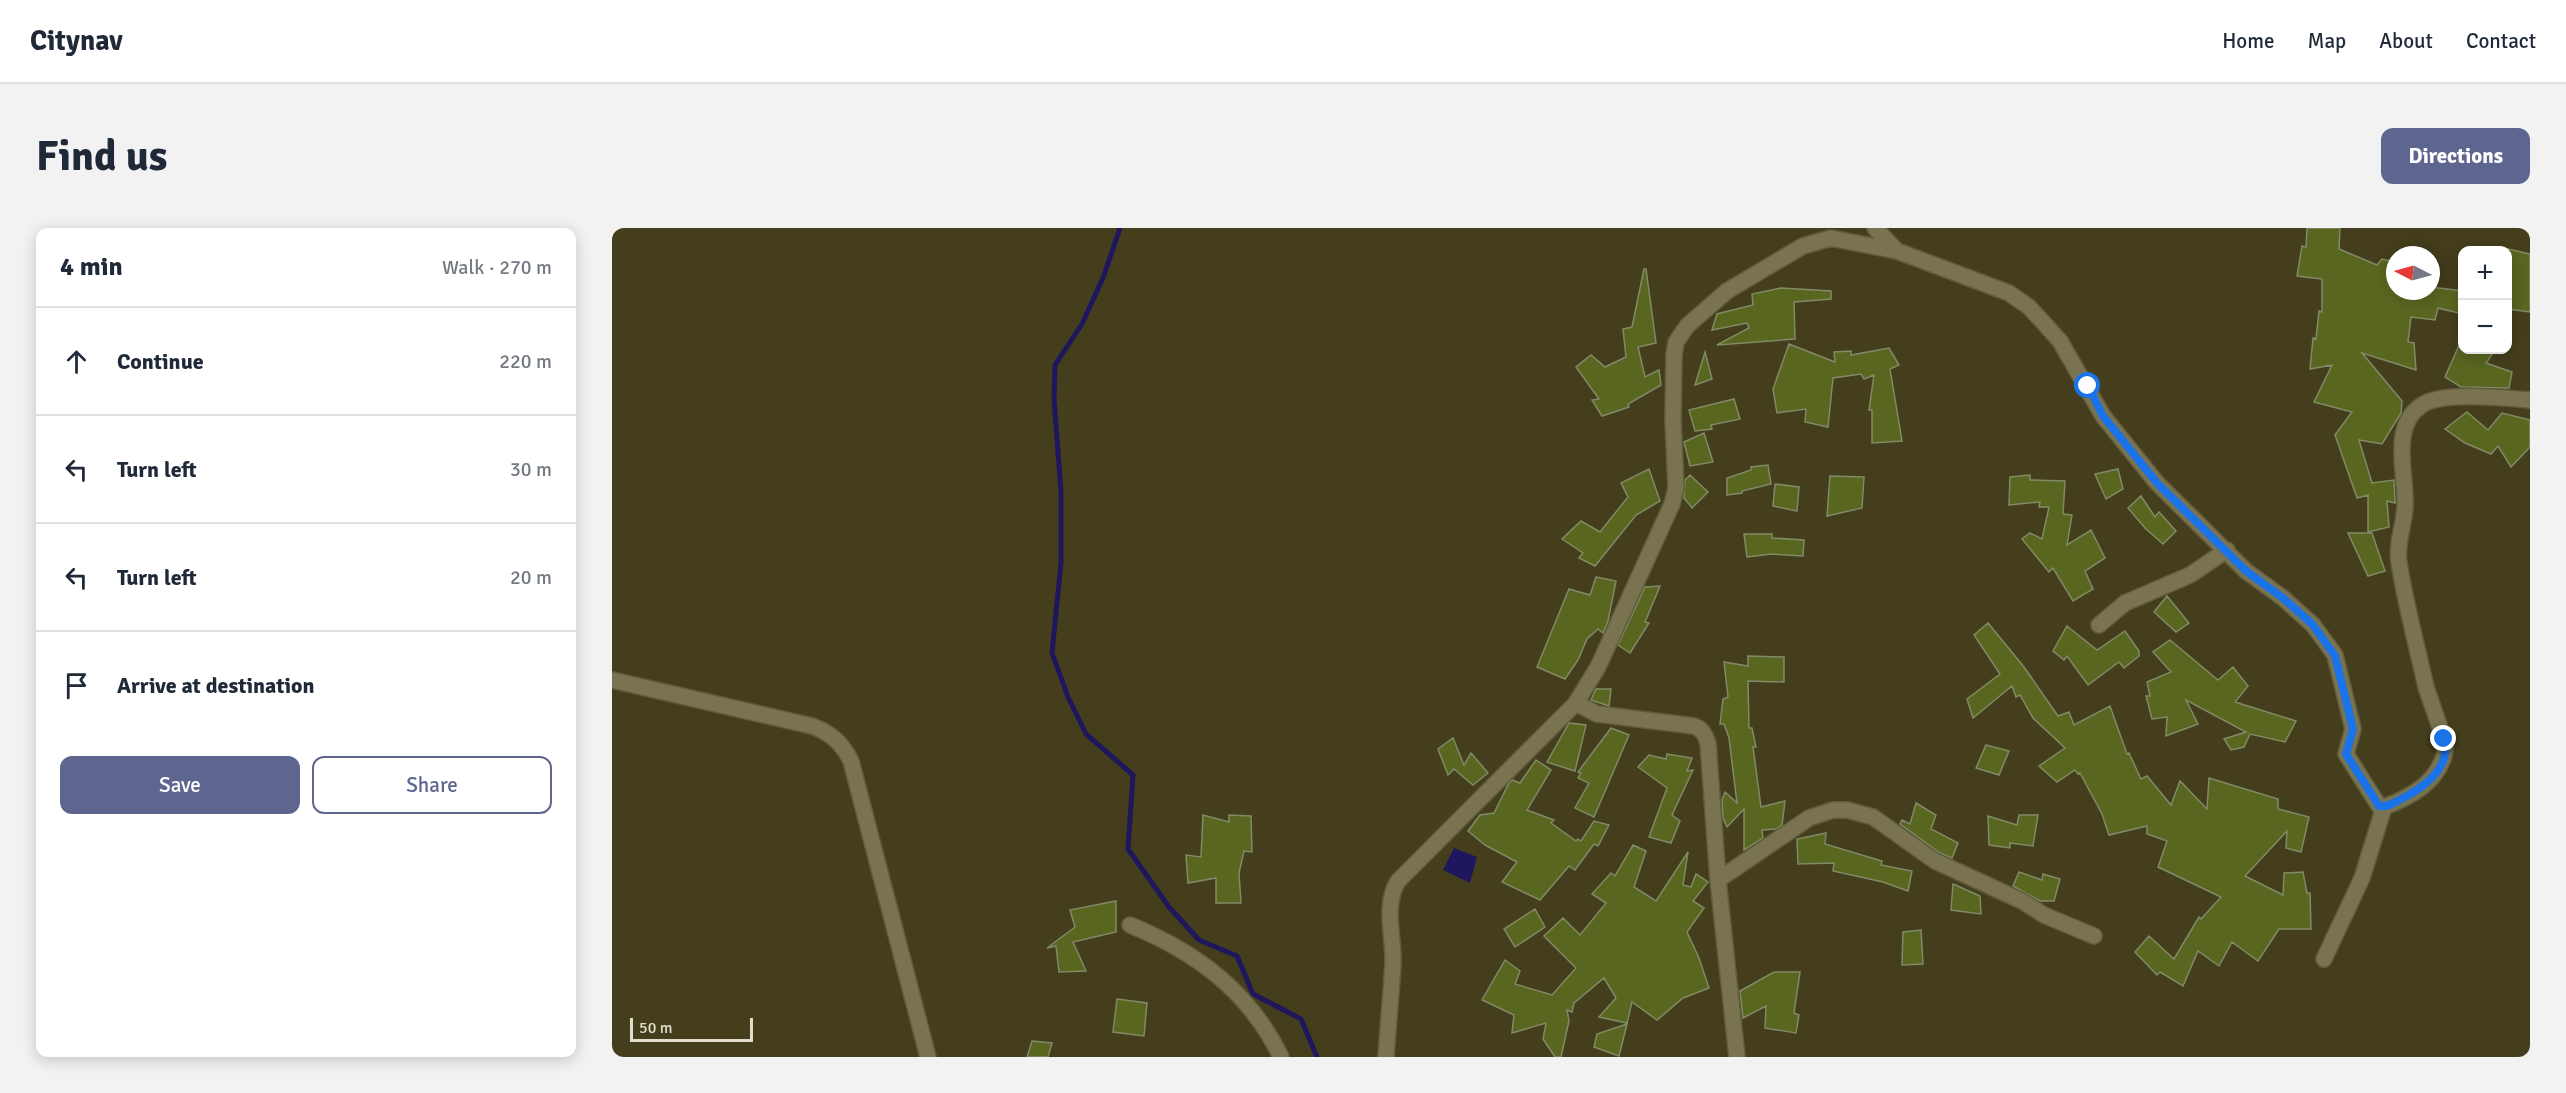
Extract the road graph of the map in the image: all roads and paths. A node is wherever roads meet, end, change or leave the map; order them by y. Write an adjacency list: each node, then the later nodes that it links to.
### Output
1 (1875, 228): 2 (street)
2 (1897, 251): 4 (street); 7 (street)
3 (2530, 400): 8 (street)
4 (2226, 550): 5 (street); 8 (street)
5 (2099, 625)
6 (612, 680): 13 (street)
7 (1576, 703): 9 (street); 15 (street)
8 (2384, 807): 12 (street)
9 (1718, 880): 11 (street); 16 (street)
10 (1130, 925): 14 (street)
11 (2094, 936)
12 (2324, 959)
13 (928, 1057)
14 (1281, 1057)
15 (1386, 1057)
16 (1737, 1057)

